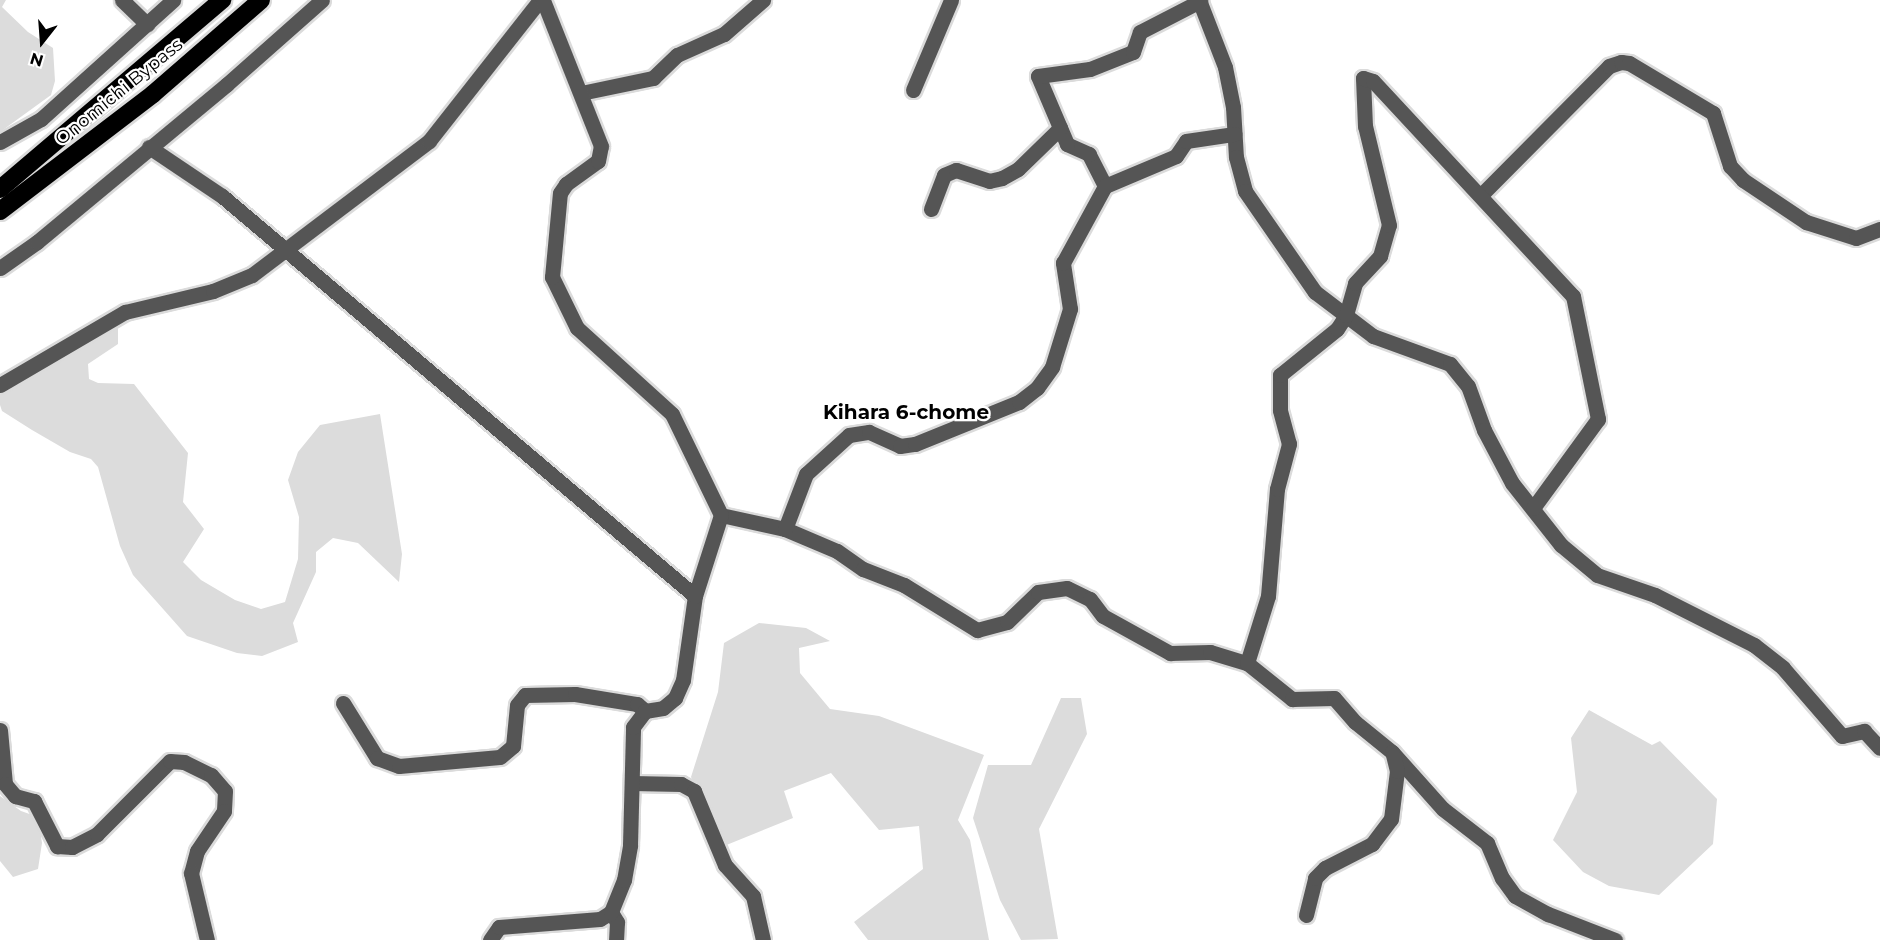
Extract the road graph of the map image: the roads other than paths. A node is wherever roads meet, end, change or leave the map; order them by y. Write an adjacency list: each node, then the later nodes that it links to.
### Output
1 (122, 0): 10 (street)
2 (172, 0): 10 (street)
3 (222, 0): 18 (highway, Onomichi Bypass)
4 (261, 0): 21 (highway, Onomichi Bypass)
5 (322, 0): 16 (street)
6 (541, 0): 12 (street); 23 (street)
7 (763, 0): 12 (street)
8 (951, 0): 11 (street)
9 (1200, 1): 13 (street); 14 (street)
10 (147, 24): 15 (street)
11 (913, 90)
12 (581, 93): 28 (street)
13 (1060, 128): 17 (street); 20 (street)
14 (1234, 134): 17 (street); 25 (street)
15 (0, 142)
16 (149, 147): 23 (street); 24 (street)
17 (1106, 186): 29 (street)
18 (0, 189)
19 (1482, 194): 22 (street); 25 (street); 27 (street)
20 (931, 208)
21 (0, 211)
22 (1880, 230)
23 (284, 249): 26 (street); 30 (street)
24 (0, 268)
25 (1346, 315): 27 (street); 31 (street)
26 (0, 385)
27 (1533, 508): 35 (street)
28 (721, 515): 29 (street); 30 (street)
29 (785, 529): 31 (street)
30 (695, 596): 33 (street)
31 (1247, 663): 36 (street)
32 (343, 703): 33 (street)
33 (645, 711): 37 (street)
34 (0, 730): 40 (street)
35 (1880, 748)
36 (1392, 752): 39 (street); 44 (street)
37 (632, 783): 38 (street); 43 (street)
38 (611, 912): 41 (street); 42 (street)
39 (1306, 915)
40 (207, 940)
41 (490, 940)
42 (616, 940)
43 (763, 940)
44 (1615, 940)

